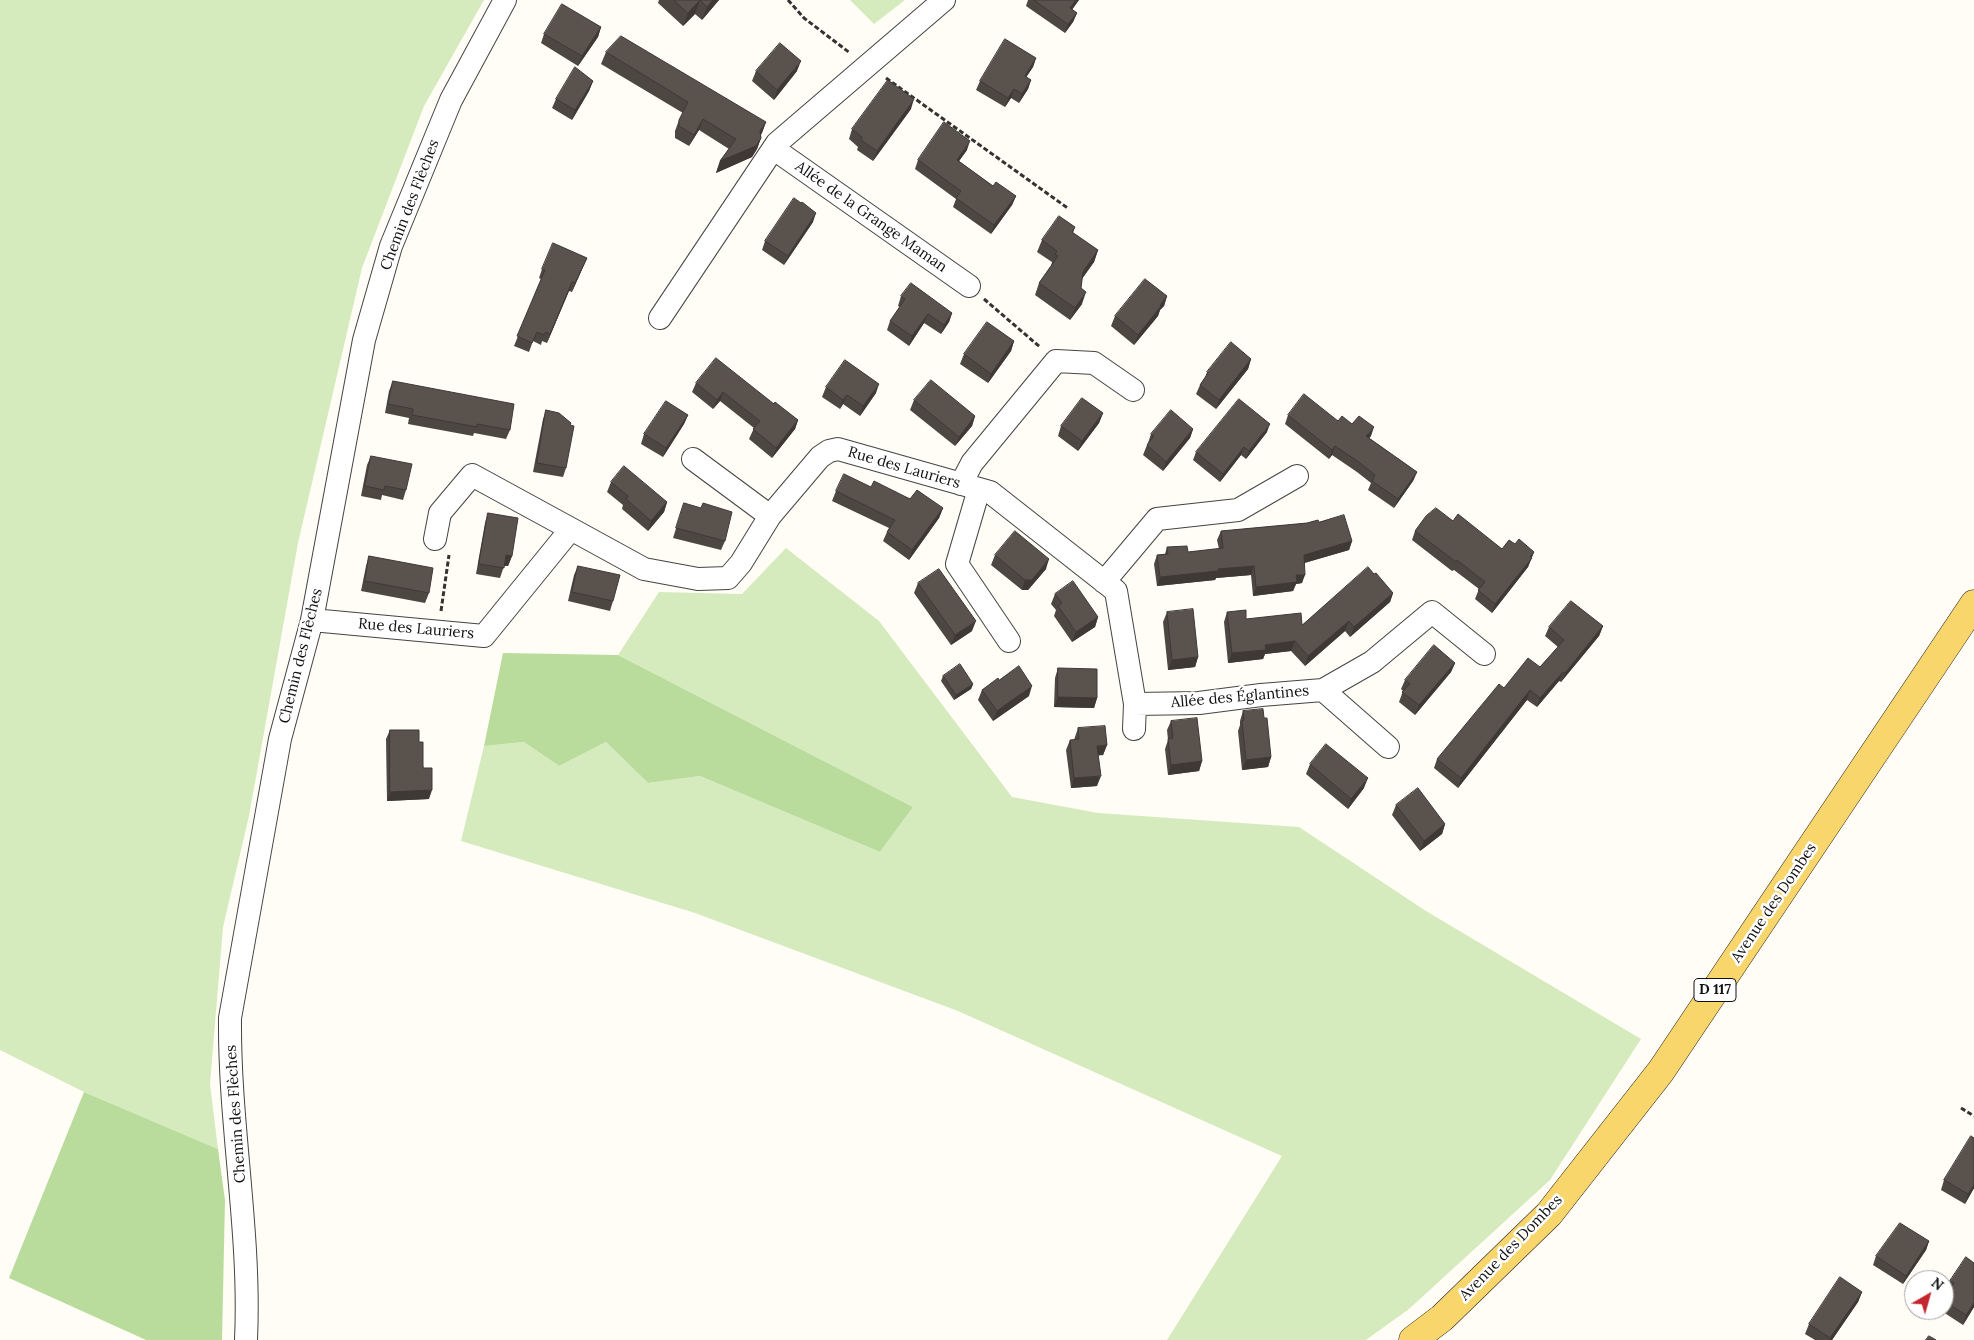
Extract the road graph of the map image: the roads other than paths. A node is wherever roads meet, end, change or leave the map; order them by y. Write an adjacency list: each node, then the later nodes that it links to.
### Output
1 (505, 0): 15 (street, Chemin des Flèches)
2 (944, 0): 3 (street)
3 (774, 149): 4 (street, Allée de la Grange Maman); 5 (street)
4 (969, 286)
5 (660, 318)
6 (1133, 390): 9 (street)
7 (693, 459): 10 (street)
8 (1297, 476): 13 (street)
9 (970, 486): 10 (street, Rue des Lauriers); 13 (street, Rue des Lauriers); 16 (street)
10 (770, 516): 11 (street, Rue des Lauriers)
11 (572, 530): 12 (street); 15 (street, Rue des Lauriers)
12 (435, 539)
13 (1104, 582): 19 (street, Rue des Lauriers)
14 (1974, 604): 23 (main road, Avenue des Dombes / D 117)
15 (312, 620): 22 (street, Chemin des Flèches)
16 (1009, 641)
17 (1484, 654): 18 (street, Allée des Églantines)
18 (1323, 690): 19 (street, Allée des Églantines); 21 (street)
19 (1135, 704): 20 (street, Rue des Lauriers)
20 (1134, 729)
21 (1388, 747)
22 (246, 1340)
23 (1414, 1340)

